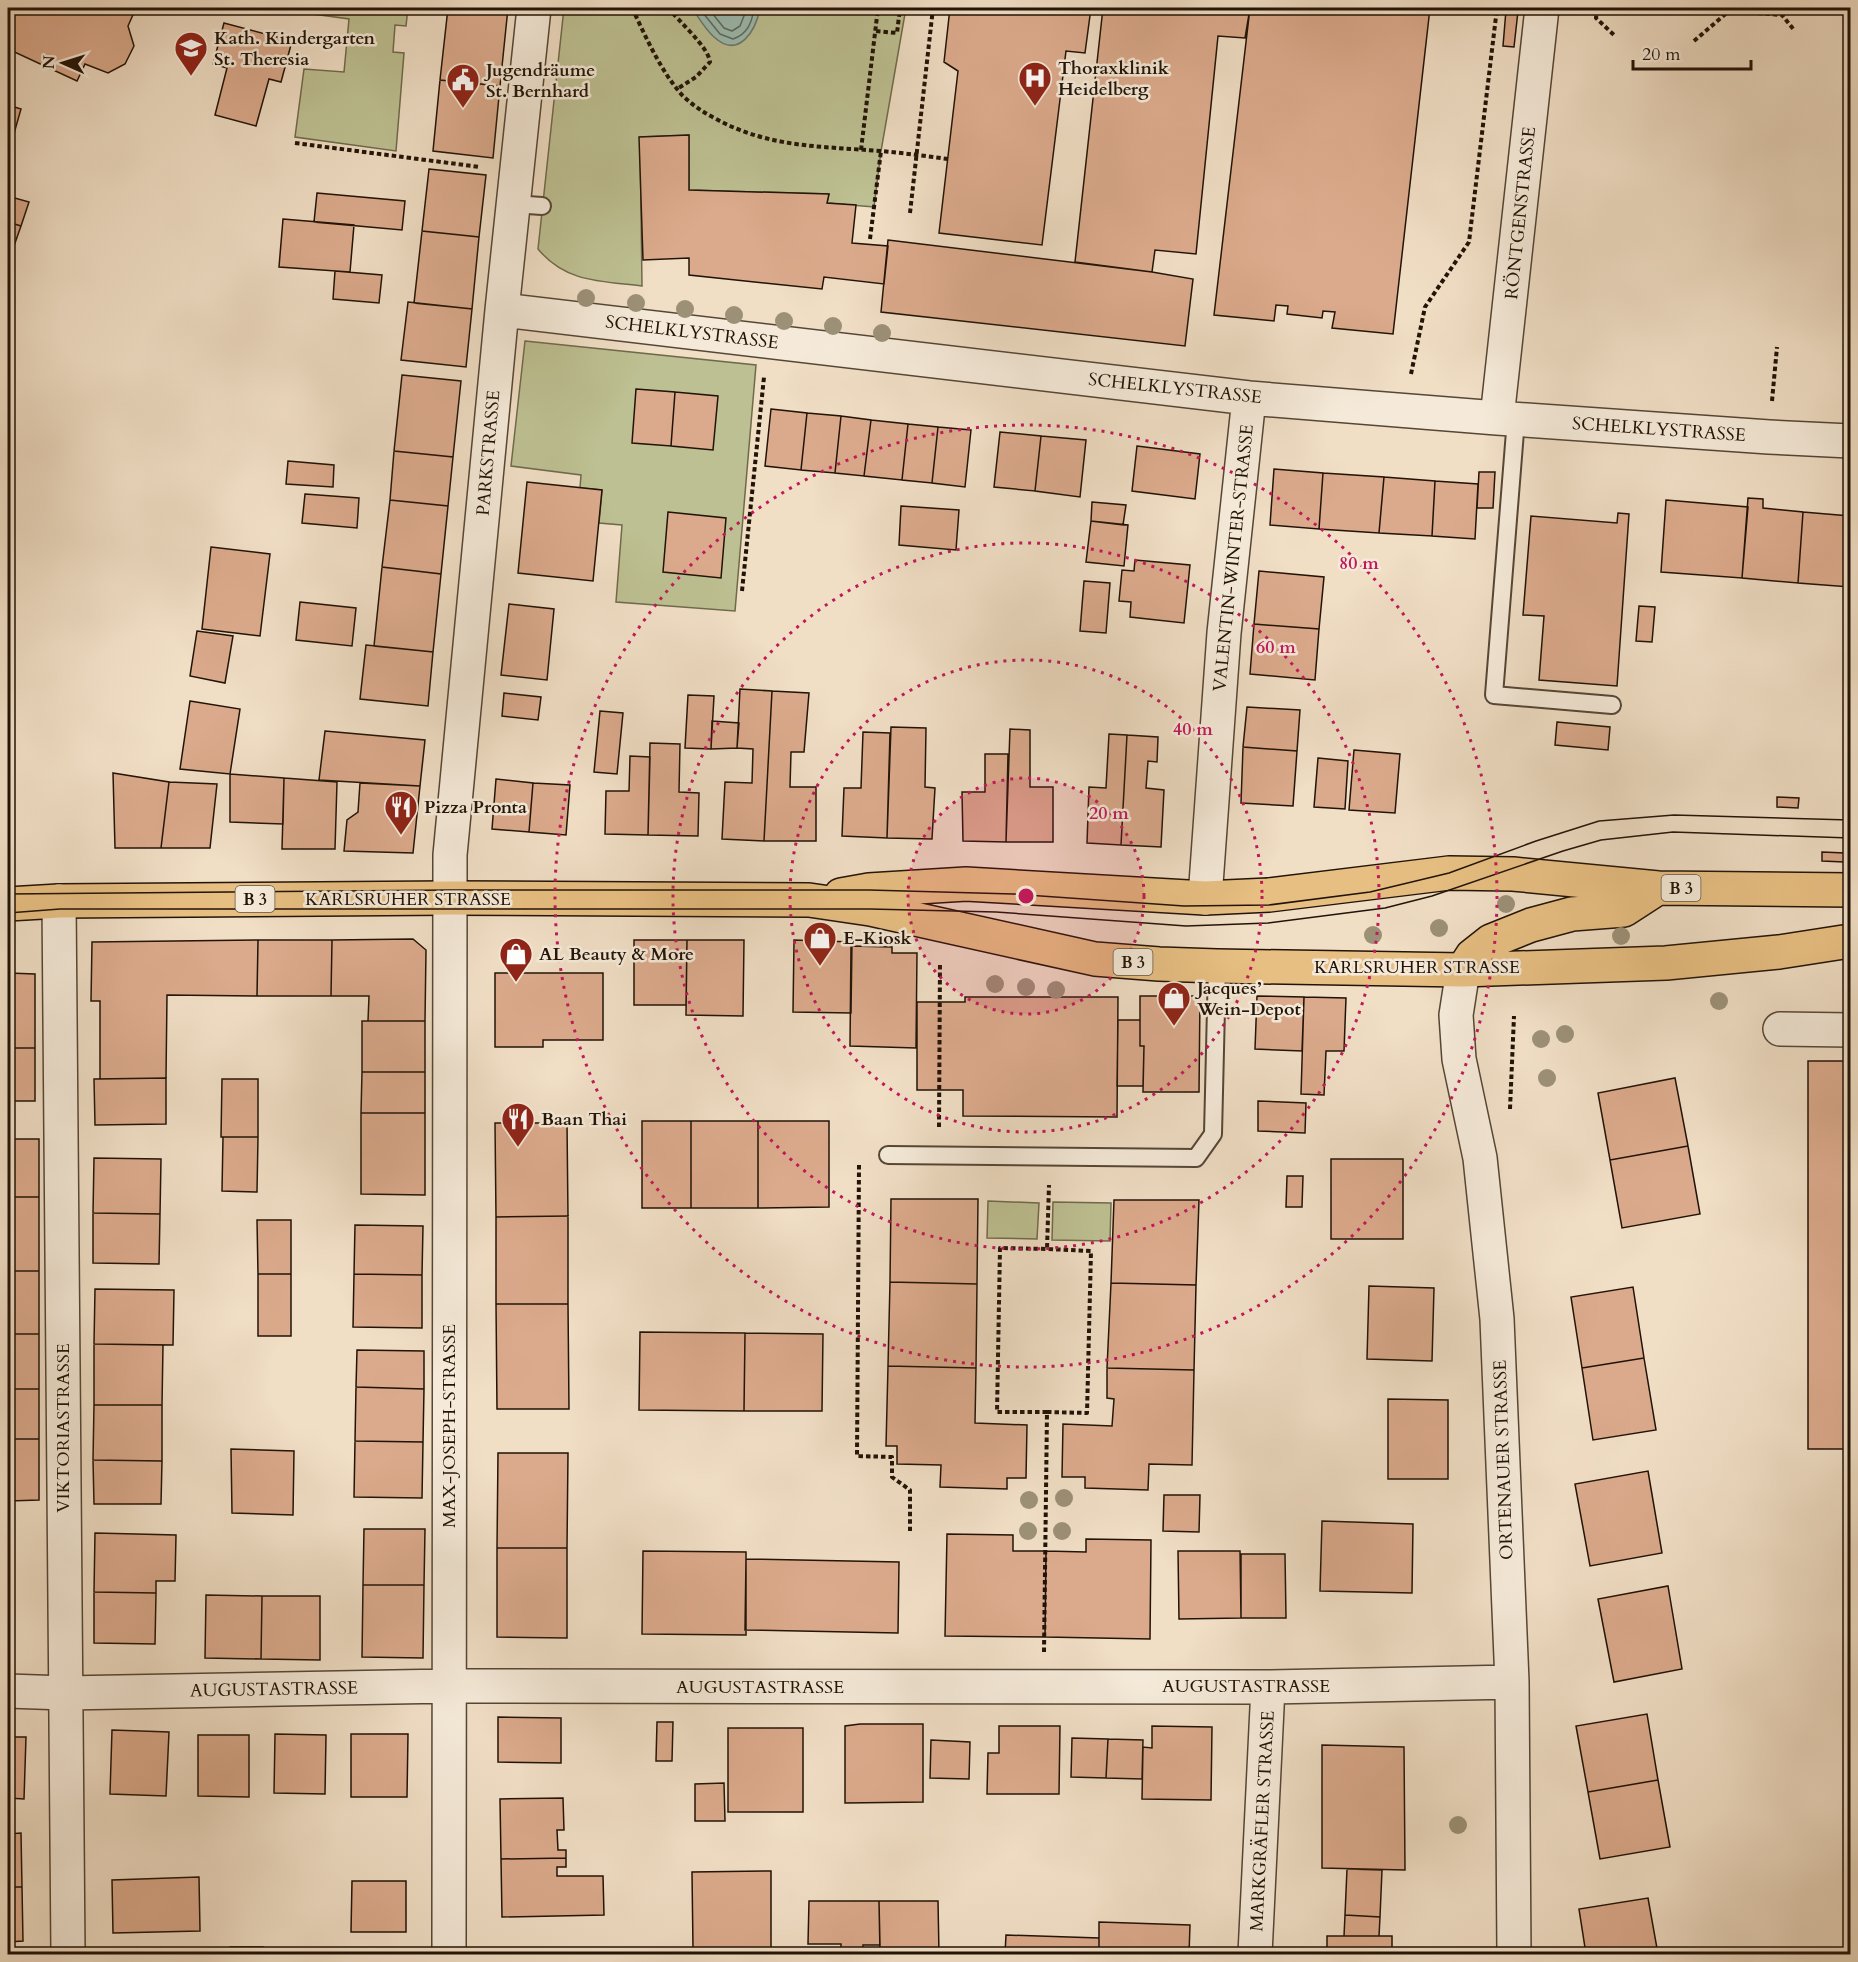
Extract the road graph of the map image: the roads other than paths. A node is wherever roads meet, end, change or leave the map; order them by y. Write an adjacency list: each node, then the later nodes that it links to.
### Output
1 (534, 8): 3 (street, PARKSTRASSE)
2 (1542, 8): 5 (street, RÖNTGENSTRASSE)
3 (502, 310): 4 (street, SCHELKLYSTRASSE); 10 (street, PARKSTRASSE)
4 (1249, 398): 5 (street, SCHELKLYSTRASSE); 11 (street, VALENTIN-WINTER-STRASSE)
5 (1507, 418): 6 (street, SCHELKLYSTRASSE); 7 (lane)
6 (1851, 441)
7 (1612, 705)
8 (1658, 888): 9 (main road, KARLSRUHER STRASSE / B 3); 11 (main road, KARLSRUHER STRASSE / B 3); 17 (main road, B 3)
9 (1851, 890)
10 (450, 898): 12 (main road, KARLSRUHER STRASSE / B 3); 13 (main road, KARLSRUHER STRASSE / B 3); 22 (street, MAX-JOSEPH-STRASSE)
11 (1205, 898): 12 (main road, KARLSRUHER STRASSE / B 3)
12 (809, 900): 16 (main road, KARLSRUHER STRASSE / B 3)
13 (59, 901): 14 (main road, KARLSRUHER STRASSE / B 3); 25 (street, VIKTORIASTRASSE)
14 (8, 904)
15 (1851, 941): 17 (main road, KARLSRUHER STRASSE / B 3)
16 (1217, 966): 17 (main road, KARLSRUHER STRASSE / B 3); 20 (lane)
17 (1463, 970): 21 (street, ORTENAUER STRASSE)
18 (1780, 1029): 19 (street)
19 (1851, 1030)
20 (888, 1155)
21 (1512, 1682): 23 (street, AUGUSTASTRASSE); 29 (street, ORTENAUER STRASSE)
22 (449, 1686): 23 (street, AUGUSTASTRASSE); 25 (street, AUGUSTASTRASSE); 27 (street, MAX-JOSEPH-STRASSE)
23 (1268, 1687): 28 (street, MARKGRÄFLER STRASSE)
24 (8, 1691): 25 (street, AUGUSTASTRASSE)
25 (65, 1693): 26 (street, VIKTORIASTRASSE)
26 (68, 1954)
27 (449, 1954)
28 (1255, 1954)
29 (1514, 1954)

